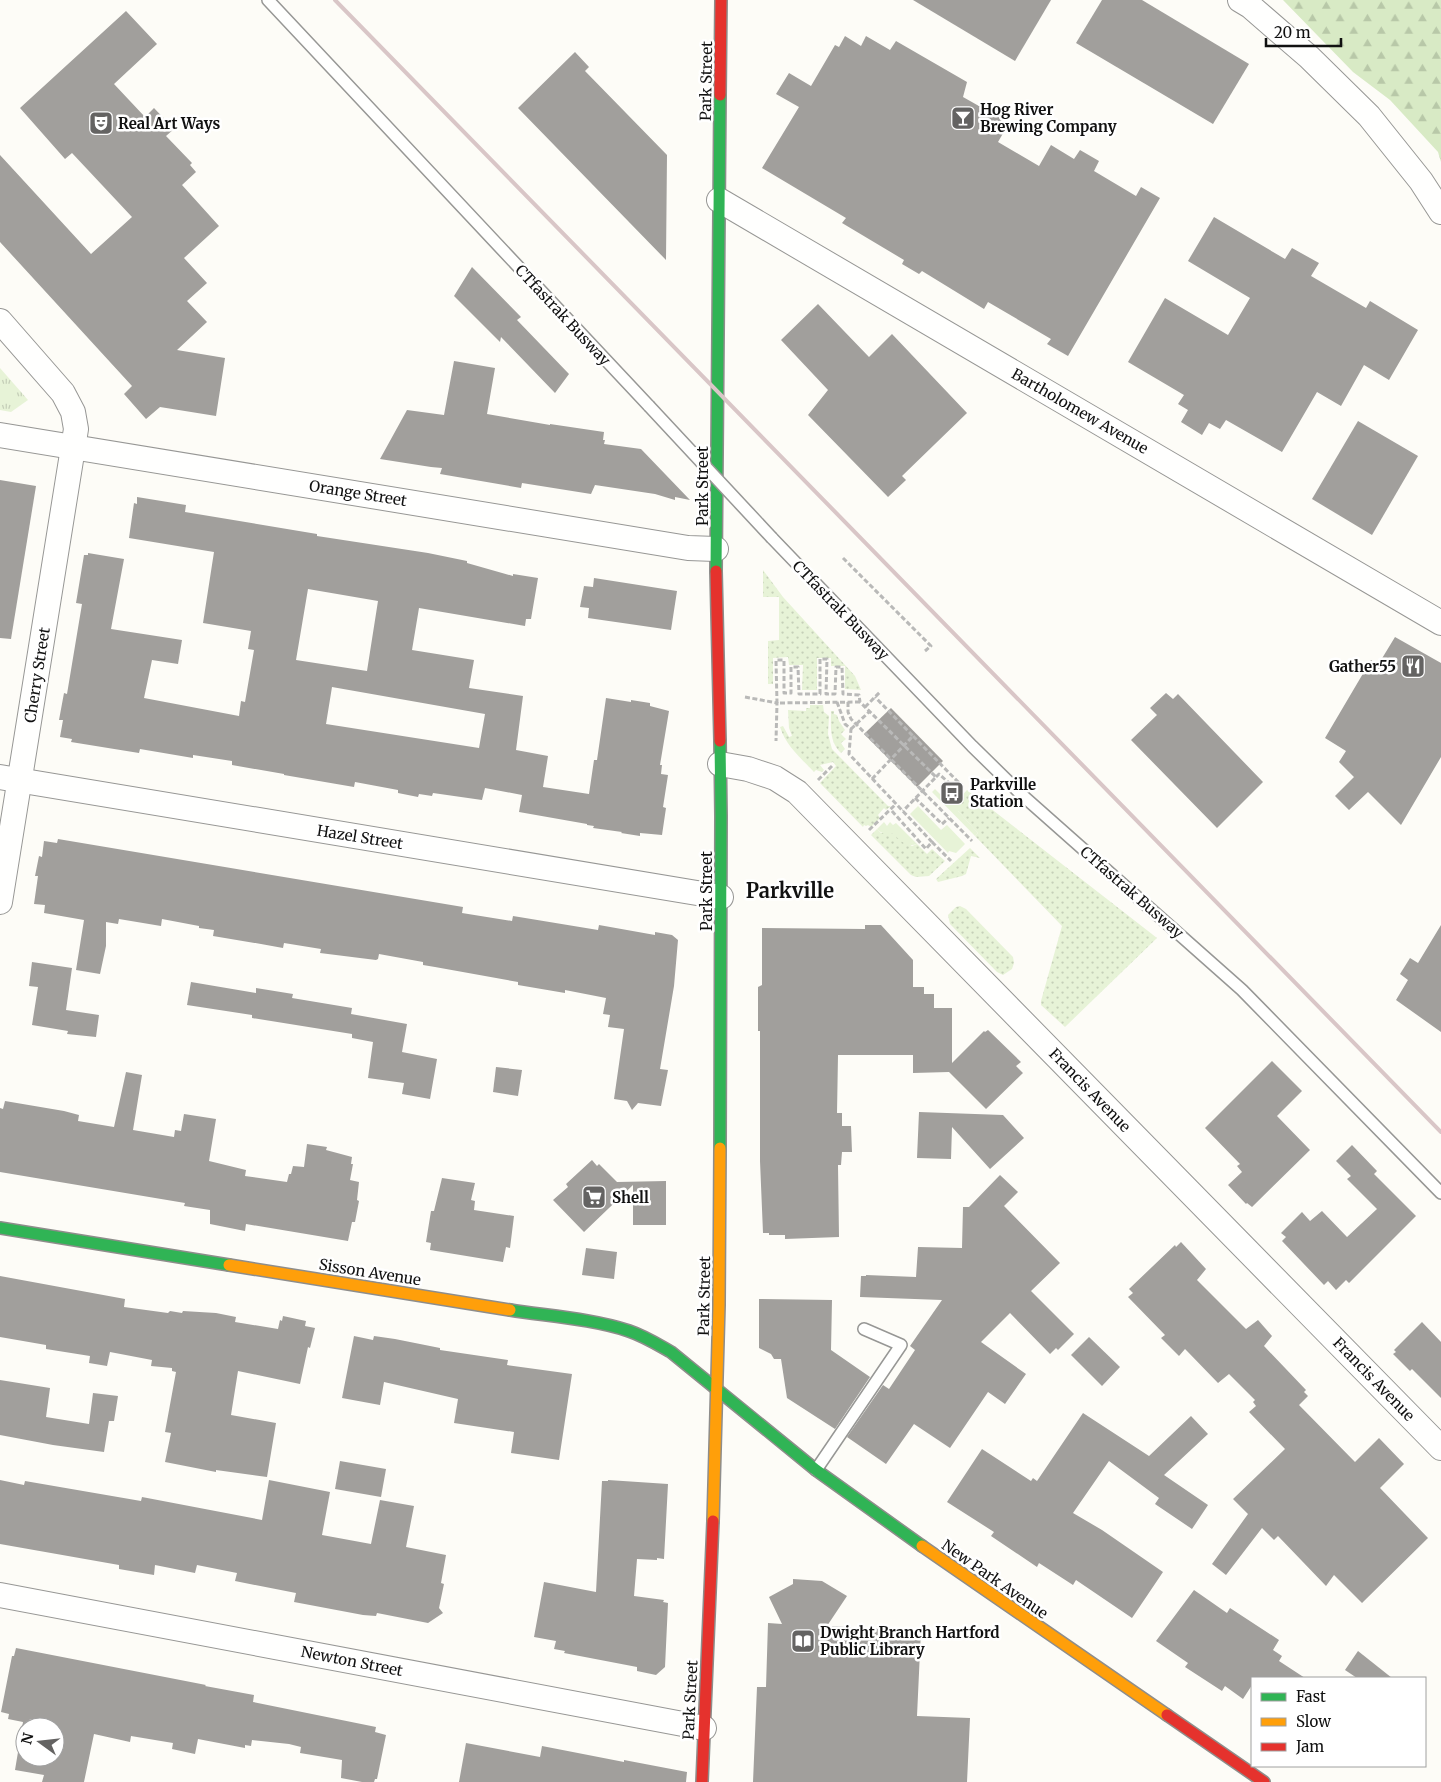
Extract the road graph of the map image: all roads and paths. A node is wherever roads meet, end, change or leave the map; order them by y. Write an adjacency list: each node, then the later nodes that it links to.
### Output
1 (268, 0): 50 (lane, CTfastrak Busway, bridge)
2 (721, 0): 4 (main road, Park Street)
3 (1240, 0): 5 (street)
4 (719, 200): 9 (main road, Park Street); 11 (street, Bartholomew Avenue)
5 (1441, 212)
6 (0, 321): 8 (street, Cherry Street)
7 (0, 435): 8 (street, Orange Street)
8 (73, 448): 9 (street, Orange Street); 31 (street, Cherry Street)
9 (716, 549): 28 (main road, Park Street)
10 (843, 558): 12 (path)
11 (1441, 623)
12 (924, 651)
13 (880, 692): 15 (path)
14 (745, 697): 19 (path)
15 (875, 697): 20 (path); 24 (path)
16 (837, 702): 17 (path); 19 (path); 23 (path)
17 (848, 702): 18 (path); 22 (path)
18 (860, 702): 19 (path); 20 (path)
19 (777, 703): 25 (path)
20 (865, 706): 21 (path)
21 (870, 712): 22 (path); 26 (path)
22 (857, 724): 23 (path); 27 (path)
23 (851, 729): 32 (path)
24 (913, 736): 26 (path); 35 (path)
25 (776, 741)
26 (904, 745): 27 (path); 30 (path)
27 (891, 759): 32 (path); 36 (path)
28 (720, 764): 48 (main road, Park Street); 54 (street, Francis Avenue)
29 (832, 766): 33 (path)
30 (936, 776): 34 (path); 36 (path)
31 (10, 778): 48 (street, Hazel Street); 49 (street, Cherry Street)
32 (872, 779): 40 (path)
33 (816, 782)
34 (951, 785): 37 (path); 38 (path)
35 (962, 786)
36 (922, 791): 39 (path); 43 (path)
37 (958, 791)
38 (943, 794)
39 (915, 798): 42 (path); 43 (path)
40 (896, 804): 41 (path); 42 (path)
41 (890, 810): 44 (path); 46 (path)
42 (903, 811): 46 (path)
43 (949, 818): 45 (path)
44 (865, 834)
45 (972, 841)
46 (932, 842): 47 (path)
47 (951, 862)
48 (721, 897): 53 (main road, Park Street)
49 (0, 902)
50 (1441, 1193)
51 (0, 1228): 53 (main road, Sisson Avenue)
52 (864, 1329): 55 (lane)
53 (717, 1389): 55 (main road, New Park Avenue); 57 (main road, Park Street)
54 (1441, 1448)
55 (816, 1470): 59 (main road, New Park Avenue)
56 (0, 1594): 57 (street, Newton Street)
57 (704, 1728): 58 (main road, Park Street)
58 (702, 1782)
59 (1264, 1782)

